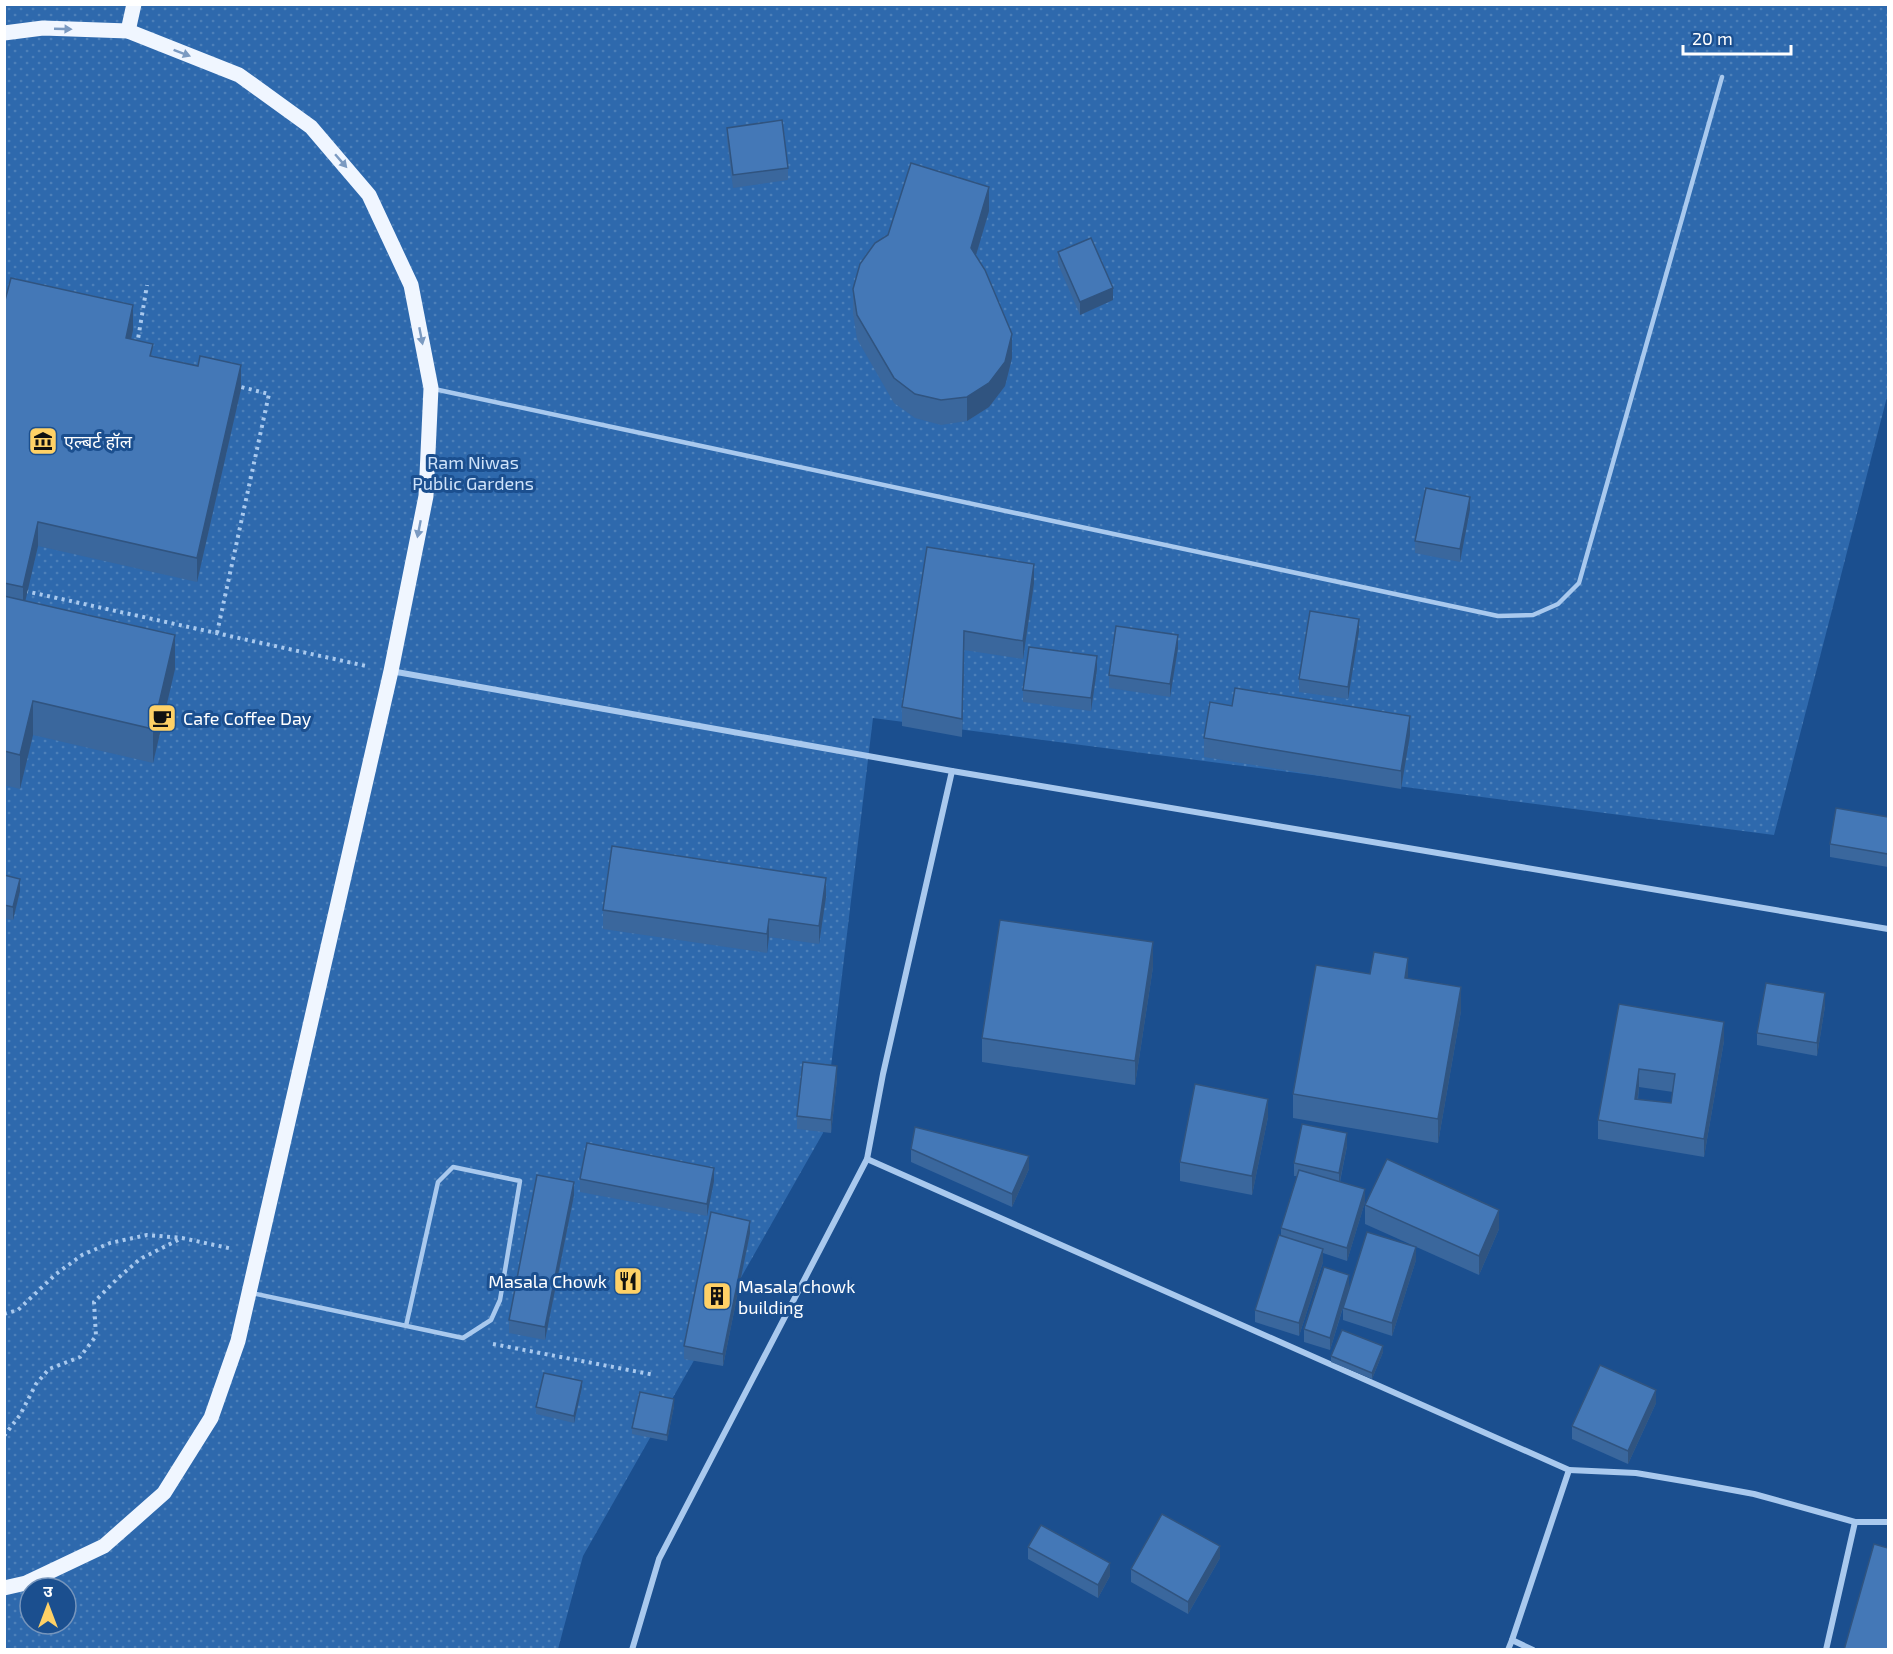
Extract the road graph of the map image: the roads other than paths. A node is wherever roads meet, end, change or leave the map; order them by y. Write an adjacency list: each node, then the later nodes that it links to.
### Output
1 (134, 4): 2 (main road)
2 (128, 32): 3 (main road, one-way to 2); 5 (main road, one-way to 5)
3 (4, 33)
4 (1722, 77): 5 (lane)
5 (431, 388): 6 (main road, one-way to 6)
6 (390, 671): 7 (street); 10 (main road)
7 (952, 771): 8 (street); 9 (street)
8 (1888, 929)
9 (867, 1159): 12 (street); 17 (street)
10 (249, 1293): 11 (lane); 15 (main road)
11 (405, 1326): 11 (lane)
12 (1569, 1470): 13 (street); 16 (street)
13 (1855, 1522): 14 (street); 20 (street)
14 (1888, 1522)
15 (4, 1588)
16 (1512, 1640): 18 (street); 19 (street)
17 (632, 1650)
18 (1508, 1650)
19 (1533, 1650)
20 (1826, 1650)

